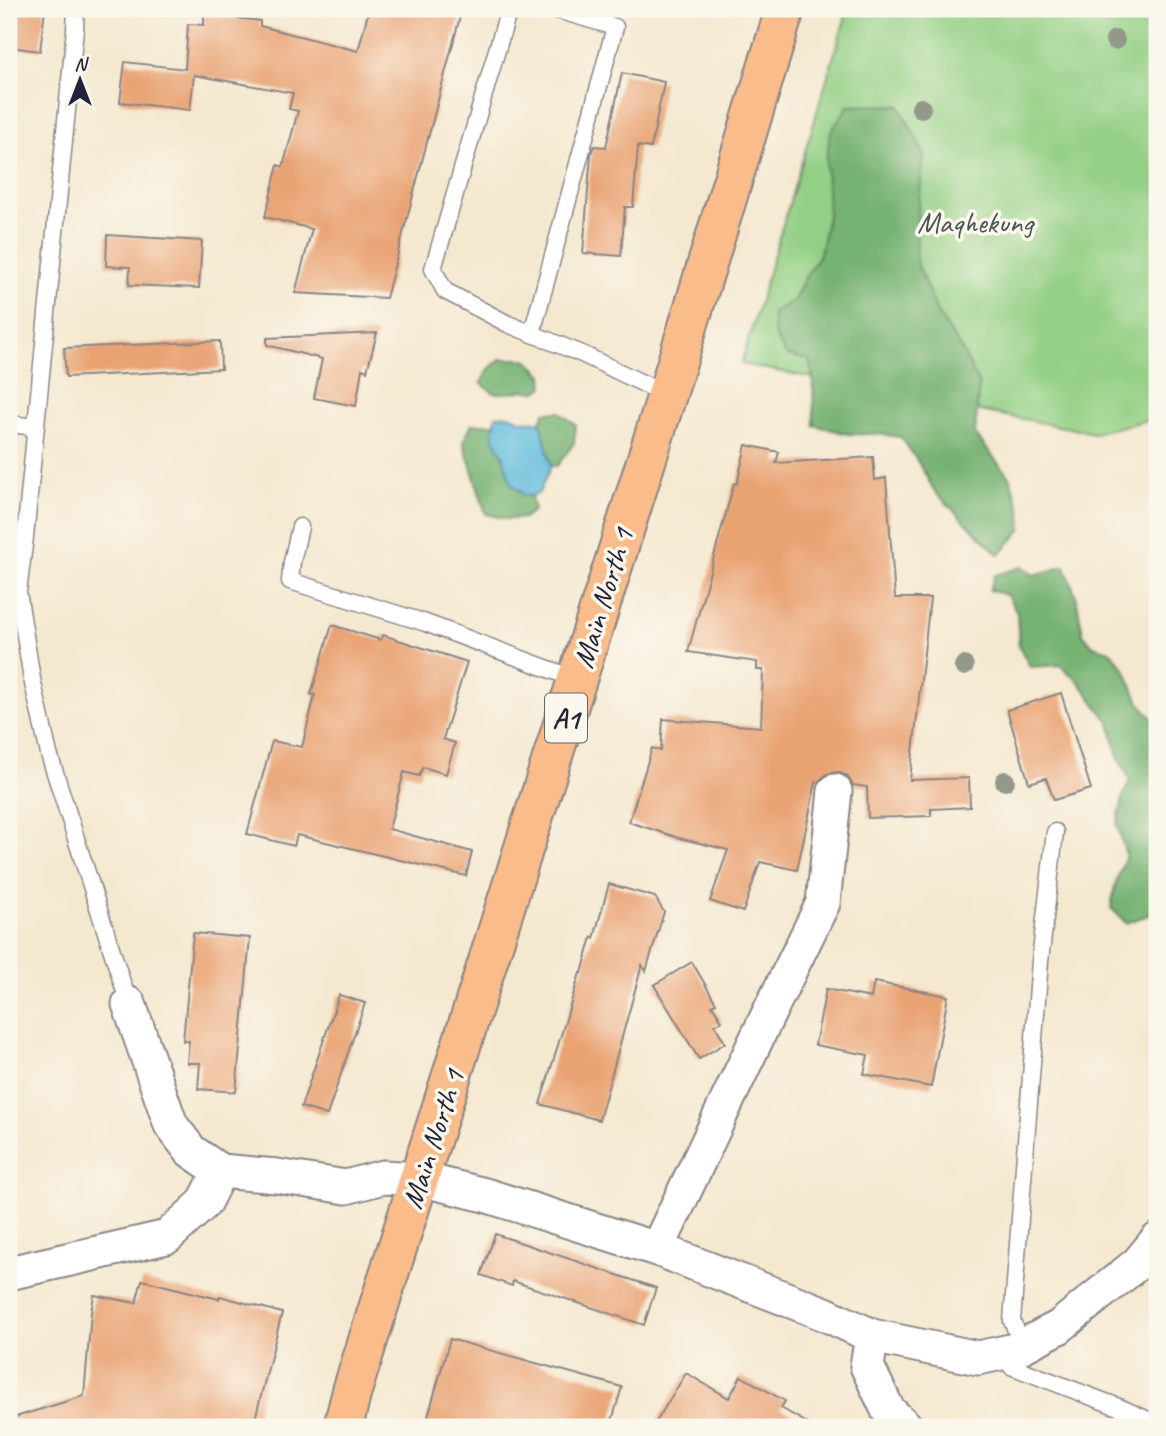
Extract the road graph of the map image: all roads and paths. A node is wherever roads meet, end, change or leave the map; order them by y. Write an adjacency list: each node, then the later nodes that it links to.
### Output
1 (76, 9): 8 (lane)
2 (509, 9): 5 (lane)
3 (554, 9): 5 (lane)
4 (785, 9): 6 (main road, Main North 1 / A1)
5 (532, 333): 6 (lane)
6 (667, 395): 10 (main road, Main North 1 / A1)
7 (9, 424): 8 (lane)
8 (36, 427): 13 (lane)
9 (300, 527): 10 (lane)
10 (578, 680): 15 (main road, Main North 1 / A1)
11 (835, 791): 16 (street)
12 (1055, 832): 20 (lane)
13 (129, 1004): 14 (street)
14 (220, 1171): 15 (street); 18 (street)
15 (420, 1179): 16 (street); 22 (main road, Main North 1 / A1)
16 (657, 1250): 19 (street)
17 (1151, 1259): 20 (street)
18 (9, 1273)
19 (872, 1336): 20 (street); 23 (street)
20 (1014, 1349): 21 (lane)
21 (1157, 1424)
22 (343, 1427)
23 (906, 1427)

